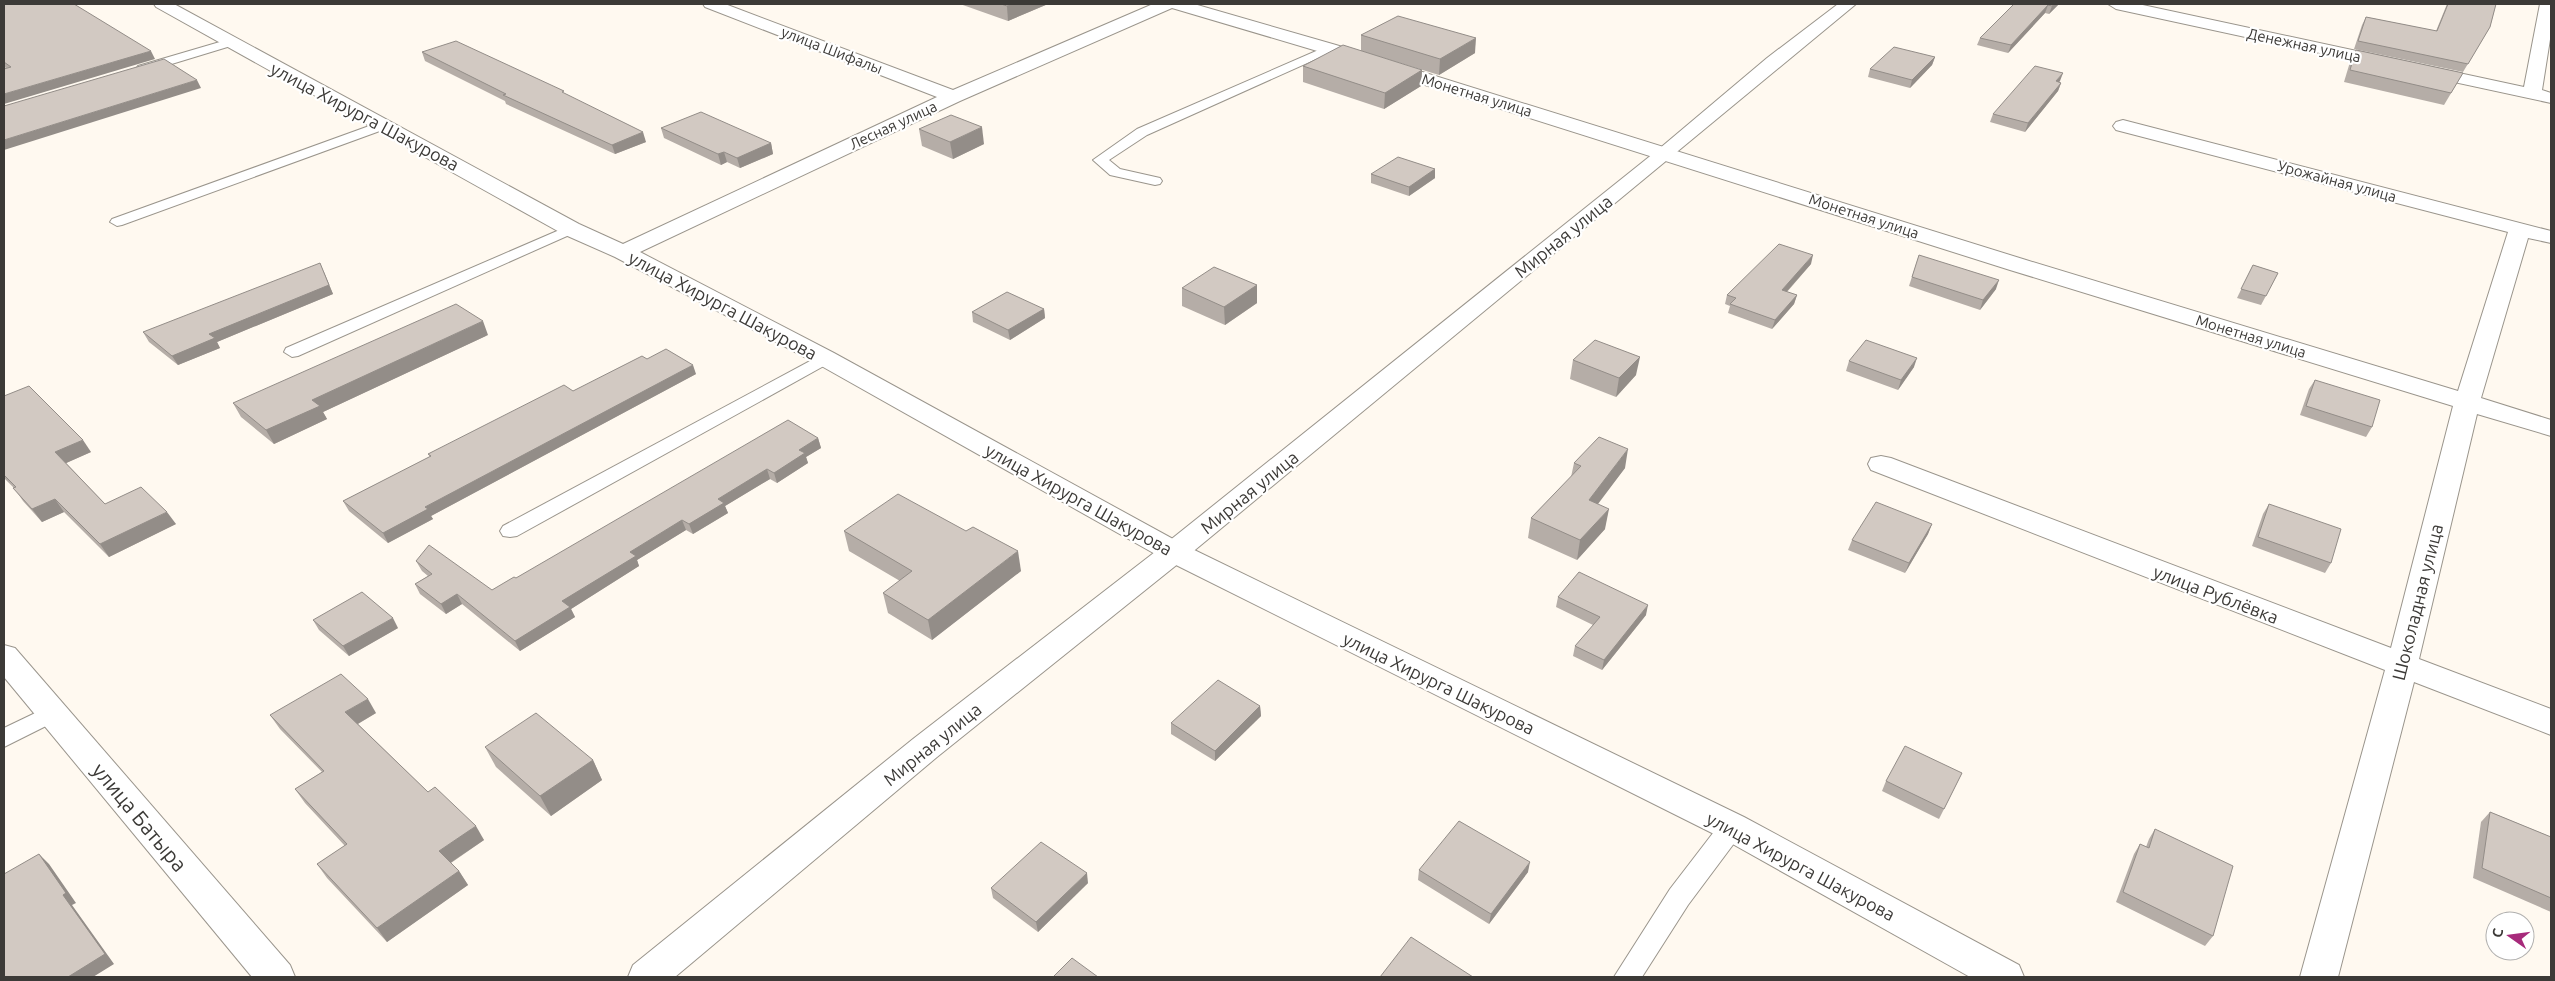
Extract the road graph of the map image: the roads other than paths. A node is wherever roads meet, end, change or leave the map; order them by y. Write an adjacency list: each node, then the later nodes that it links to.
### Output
1 (162, 4): 8 (street, улица Хирурга Шакурова)
2 (711, 4): 12 (street, улица Шифалы)
3 (1166, 4): 12 (street, Лесная улица)
4 (1176, 4): 9 (street, Монетная улица)
5 (1848, 4): 16 (street, Мирная улица)
6 (2116, 4): 11 (street, Денежная улица)
7 (2548, 4): 11 (street)
8 (230, 43): 10 (lane); 14 (street, улица Хирурга Шакурова)
9 (1330, 49): 16 (street, Монетная улица); 17 (lane)
10 (126, 74)
11 (2532, 94): 13 (street, Денежная улица)
12 (953, 96): 22 (street, Лесная улица)
13 (2551, 98)
14 (383, 125): 18 (lane); 19 (street, улица Хирурга Шакурова)
15 (2123, 126): 20 (street, Урожайная улица)
16 (1666, 153): 25 (street, Монетная улица); 29 (street, Мирная улица)
17 (1155, 182)
18 (117, 222)
19 (571, 229): 22 (street, улица Хирурга Шакурова); 23 (lane)
20 (2520, 229): 21 (street, Урожайная улица); 25 (street, Шоколадная улица)
21 (2551, 237)
22 (623, 252): 24 (street, улица Хирурга Шакурова)
23 (292, 352)
24 (825, 358): 28 (lane); 29 (street, улица Хирурга Шакурова)
25 (2467, 402): 26 (street, Монетная улица); 31 (street, Шоколадная улица)
26 (2551, 428)
27 (1881, 464): 31 (street, улица Рублёвка)
28 (510, 531)
29 (1174, 552): 35 (street, улица Хирурга Шакурова); 37 (street, Мирная улица)
30 (4, 656): 32 (street, улица Батыра)
31 (2402, 665): 33 (street, улица Рублёвка); 40 (street, Шоколадная улица)
32 (52, 713): 34 (lane); 36 (street, улица Батыра)
33 (2551, 722)
34 (4, 738)
35 (1732, 827): 38 (lane); 39 (street, улица Хирурга Шакурова)
36 (276, 977)
37 (647, 977)
38 (1627, 977)
39 (2005, 977)
40 (2319, 977)

